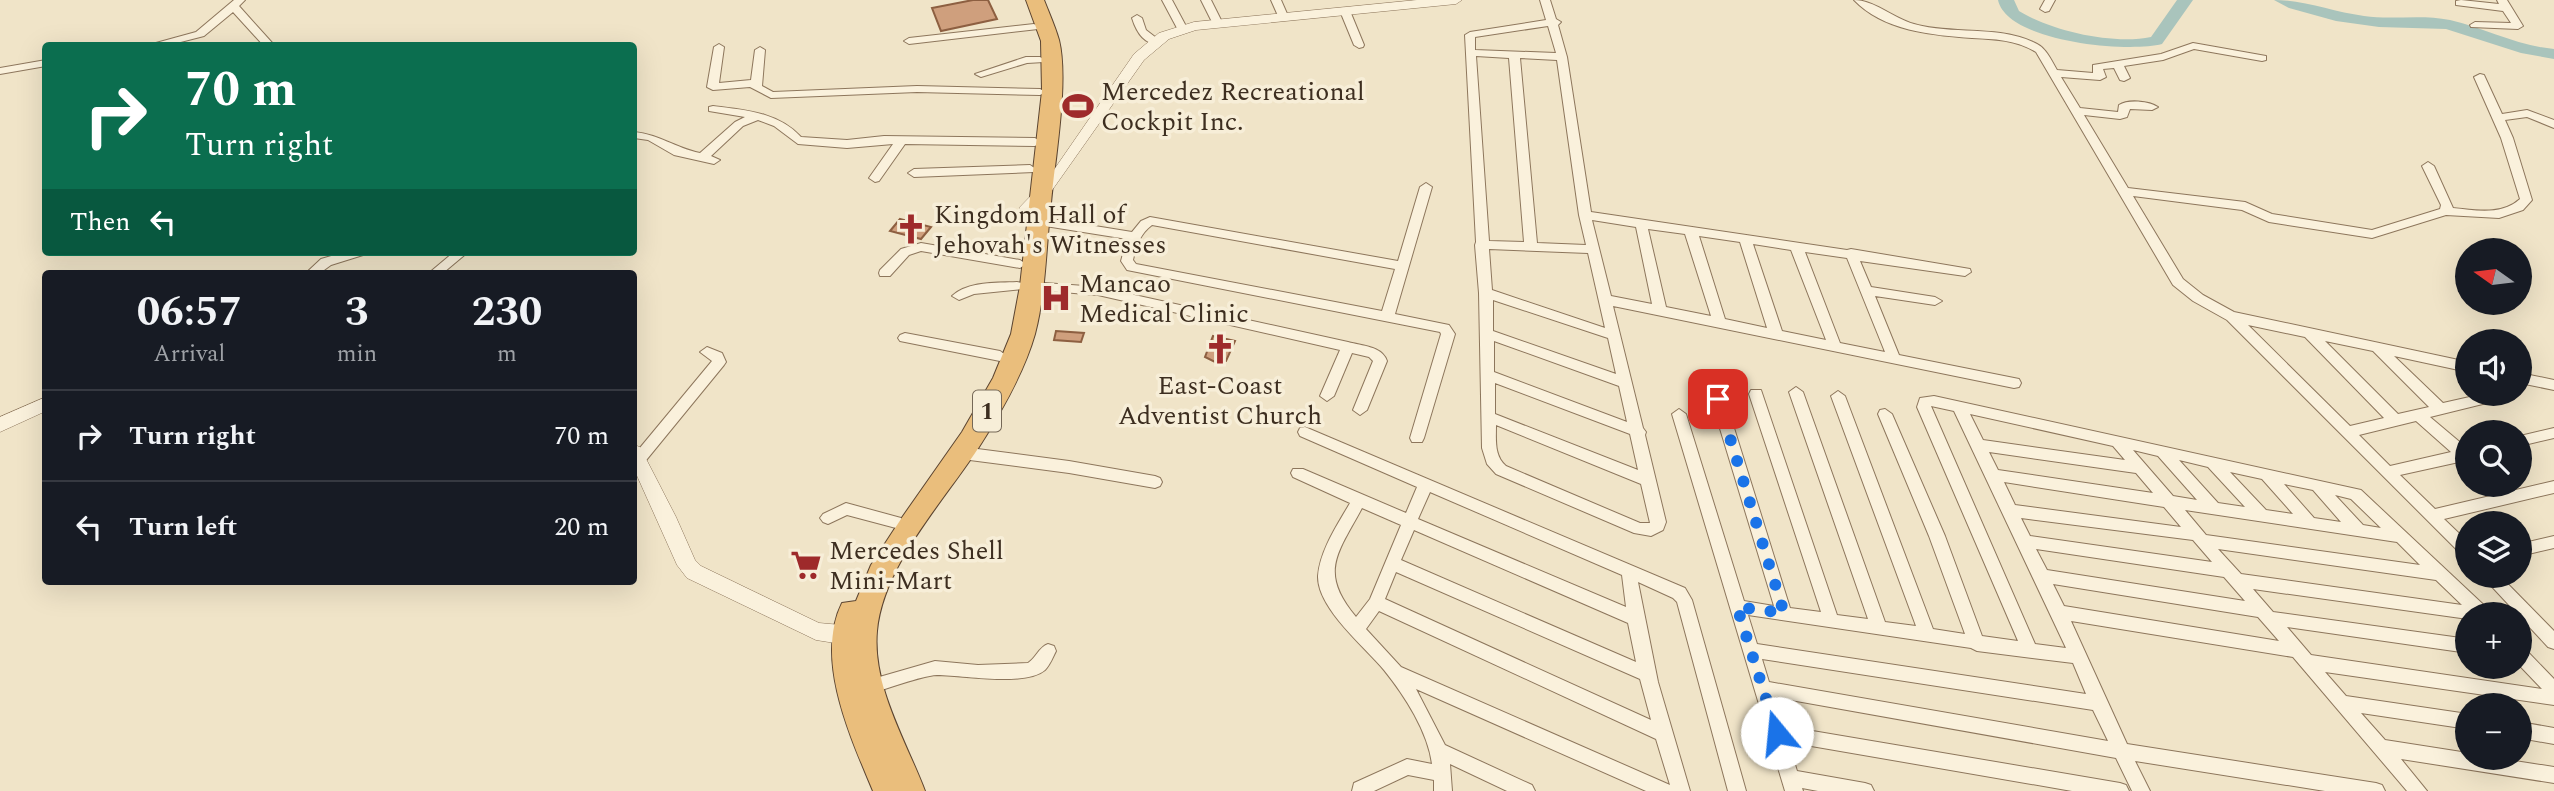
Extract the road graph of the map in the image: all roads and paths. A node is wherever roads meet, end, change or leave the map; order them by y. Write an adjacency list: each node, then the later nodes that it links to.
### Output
1 (1023, 0): 19 (highway, 1)
2 (1035, 0): 59 (highway, 1)
3 (1167, 0): 20 (street)
4 (1206, 0): 17 (street)
5 (1276, 0): 15 (street)
6 (1456, 0): 8 (street)
7 (1859, 0): 36 (street)
8 (1415, 2): 10 (street)
9 (237, 3): 22 (street); 23 (street)
10 (1382, 3): 13 (street)
11 (2460, 3): 12 (street)
12 (2505, 4): 18 (street)
13 (1345, 11): 15 (street); 25 (street)
14 (1551, 11): 28 (street); 30 (street)
15 (1283, 16): 17 (street)
16 (1137, 18): 24 (street)
17 (1217, 22): 20 (street)
18 (2475, 25)
19 (1034, 27): 21 (street); 32 (highway, 1)
20 (1182, 28): 24 (street)
21 (909, 41)
22 (167, 42)
23 (267, 42)
24 (1155, 42): 59 (street)
25 (1359, 45)
26 (719, 47): 40 (street)
27 (760, 50): 40 (street)
28 (1470, 54): 29 (street); 66 (street)
29 (1514, 55): 30 (street); 68 (street)
30 (1562, 57): 61 (street)
31 (2262, 58): 33 (street)
32 (1040, 60): 37 (street); 41 (highway, 1)
33 (2117, 63): 36 (street); 38 (street)
34 (42, 64): 35 (street)
35 (0, 71)
36 (2057, 73): 44 (street)
37 (981, 74)
38 (2124, 78)
39 (2480, 78): 46 (street)
40 (757, 83): 41 (street)
41 (1040, 92): 50 (highway, 1)
42 (2152, 107): 44 (street)
43 (713, 109): 45 (street)
44 (2078, 111): 58 (street)
45 (756, 117): 48 (street); 51 (street)
46 (2498, 119): 47 (street); 60 (street)
47 (2554, 125)
48 (637, 135)
49 (902, 140): 50 (street); 51 (street); 56 (street)
50 (1035, 142): 54 (highway, 1)
51 (854, 144): 52 (street)
52 (848, 158)
53 (2428, 166): 60 (street)
54 (1030, 169): 55 (street); 59 (highway, 1)
55 (914, 173)
56 (875, 178)
57 (1426, 187): 73 (street)
58 (2123, 191): 60 (street); 86 (street)
59 (1036, 208): 64 (street); 78 (highway, 1)
60 (2446, 211)
61 (1585, 215): 62 (street); 69 (street)
62 (1641, 223): 63 (street); 84 (street)
63 (1690, 229): 65 (street); 87 (street)
64 (1134, 236): 73 (street); 85 (street)
65 (1745, 238): 67 (street); 90 (street)
66 (1481, 246): 68 (street); 80 (street)
67 (1796, 246): 70 (street); 93 (street)
68 (1531, 247): 69 (street)
69 (1594, 249): 82 (street)
70 (1851, 254): 76 (street); 79 (street)
71 (346, 256): 74 (street)
72 (458, 256): 75 (street)
73 (1402, 266): 85 (street)
74 (316, 270)
75 (439, 270)
76 (1965, 272)
77 (885, 273): 78 (street)
78 (1023, 279): 81 (street); 94 (street); 97 (highway, 1); 132 (highway, 1)
79 (1865, 290): 83 (street); 98 (street)
80 (1486, 293): 88 (street); 91 (street)
81 (959, 296)
82 (1608, 300): 84 (street); 91 (street)
83 (1935, 301)
84 (1660, 311): 87 (street)
85 (1388, 315): 127 (street)
86 (2232, 317): 89 (street); 125 (street)
87 (1720, 323): 90 (street)
88 (1486, 333): 100 (street); 103 (street)
89 (2310, 333): 95 (street); 121 (street)
90 (1776, 334): 93 (street)
91 (1615, 335): 103 (street)
92 (905, 338): 97 (street)
93 (1835, 346): 98 (street)
94 (1348, 347): 109 (street); 116 (street)
95 (2377, 347): 99 (street); 115 (street)
96 (707, 352): 134 (street)
97 (1000, 356): 155 (highway, 1)
98 (1894, 358): 104 (street)
99 (2455, 364)
100 (1488, 374): 120 (street); 124 (street)
101 (2532, 381): 102 (street)
102 (2538, 382): 105 (street); 106 (street)
103 (1626, 383): 124 (street)
104 (2014, 383)
105 (2532, 384)
106 (2554, 384)
107 (1796, 393): 180 (street)
108 (1756, 394): 179 (street)
109 (1327, 396)
110 (1838, 396): 183 (street)
111 (1718, 399): 176 (street)
112 (42, 405): 122 (street)
113 (2455, 405): 115 (street)
114 (1960, 408): 129 (street); 130 (street); 189 (street)
115 (2440, 409): 119 (street)
116 (1360, 410)
117 (1679, 414): 173 (street)
118 (1885, 414): 185 (street)
119 (2419, 415): 121 (street); 131 (street)
120 (1489, 417): 143 (street); 143 (street)
121 (2395, 420): 125 (street)
122 (0, 425)
123 (1305, 432): 145 (street)
124 (1639, 432): 143 (street)
125 (2348, 432): 139 (street)
126 (2554, 433): 128 (street)
127 (1417, 438)
128 (2532, 438)
129 (2119, 444): 133 (street); 138 (street)
130 (1977, 445): 138 (street); 141 (street)
131 (2455, 446)
132 (962, 453): 144 (street); 182 (highway, 1)
133 (2164, 454): 137 (street); 150 (street)
134 (637, 455)
135 (2455, 457): 139 (street)
136 (637, 458): 182 (street)
137 (2214, 464): 142 (street); 153 (street)
138 (2138, 468): 149 (street)
139 (2387, 471): 152 (street)
140 (1298, 473): 148 (street)
141 (1992, 475): 149 (street); 151 (street)
142 (2268, 476): 146 (street); 157 (street)
143 (1647, 480)
144 (1155, 482)
145 (1426, 483): 156 (street); 166 (street)
146 (2318, 486): 158 (street); 160 (street)
147 (2554, 487): 152 (street)
148 (1359, 500): 156 (street); 181 (street)
149 (2168, 501): 150 (street); 159 (street)
150 (2213, 508): 153 (street)
151 (2008, 510): 159 (street); 162 (street)
152 (2432, 516): 161 (street)
153 (2263, 517): 157 (street)
154 (828, 518): 155 (street)
155 (896, 522): 182 (highway, 1)
156 (1409, 524): 165 (street); 178 (street)
157 (2311, 524): 158 (street)
158 (2359, 531): 160 (street)
159 (2200, 537): 167 (street); 169 (street)
160 (2403, 537): 167 (street)
161 (2455, 539)
162 (2023, 541): 168 (street); 169 (street)
163 (2554, 542): 164 (street)
164 (2532, 547)
165 (1392, 563): 172 (street); 194 (street)
166 (1629, 572): 178 (street); 218 (street)
167 (2441, 574): 171 (street)
168 (2041, 576): 175 (street); 177 (street)
169 (2232, 576): 174 (street); 177 (street)
170 (2502, 588): 184 (street)
171 (2469, 602)
172 (1376, 603): 181 (street); 204 (street)
173 (1737, 607): 176 (street); 187 (street)
174 (2455, 610)
175 (2059, 612): 190 (street); 191 (street)
176 (1784, 613): 179 (street)
177 (2267, 615): 186 (street); 190 (street)
178 (1634, 618): 194 (street)
179 (1831, 620): 180 (street)
180 (1879, 628): 183 (street)
181 (1357, 629): 193 (street)
182 (855, 633): 195 (highway, 1); 213 (highway, 1)
183 (1928, 636): 185 (street)
184 (2554, 642)
185 (1977, 644): 189 (street)
186 (2455, 644)
187 (1751, 650): 196 (street); 199 (street)
188 (1048, 651): 195 (street)
189 (2029, 651): 191 (street)
190 (2304, 656): 198 (street); 200 (street)
191 (2078, 657): 199 (street)
192 (2532, 667): 197 (street)
193 (1395, 672): 207 (street); 216 (street)
194 (1648, 675): 204 (street)
195 (869, 687): 214 (highway, 1)
196 (1764, 688): 203 (street); 208 (street)
197 (2554, 690)
198 (2554, 698)
199 (2098, 703): 208 (street)
200 (2345, 703): 201 (street); 206 (street)
201 (2455, 720)
202 (2532, 732): 205 (street)
203 (1777, 733): 211 (street); 220 (street)
204 (1663, 734): 217 (street)
205 (2554, 736)
206 (2384, 748): 209 (street); 223 (street)
207 (1438, 750): 210 (street); 215 (street)
208 (2122, 751): 221 (street); 222 (street)
209 (2554, 775)
210 (1442, 782): 212 (street)
211 (1792, 785): 219 (street)
212 (1360, 789)
213 (888, 791)
214 (910, 791)
215 (1526, 791)
216 (1665, 791)
217 (1681, 791)
218 (1737, 791)
219 (1864, 791)
220 (2120, 791)
221 (2141, 791)
222 (2376, 791)
223 (2418, 791)

